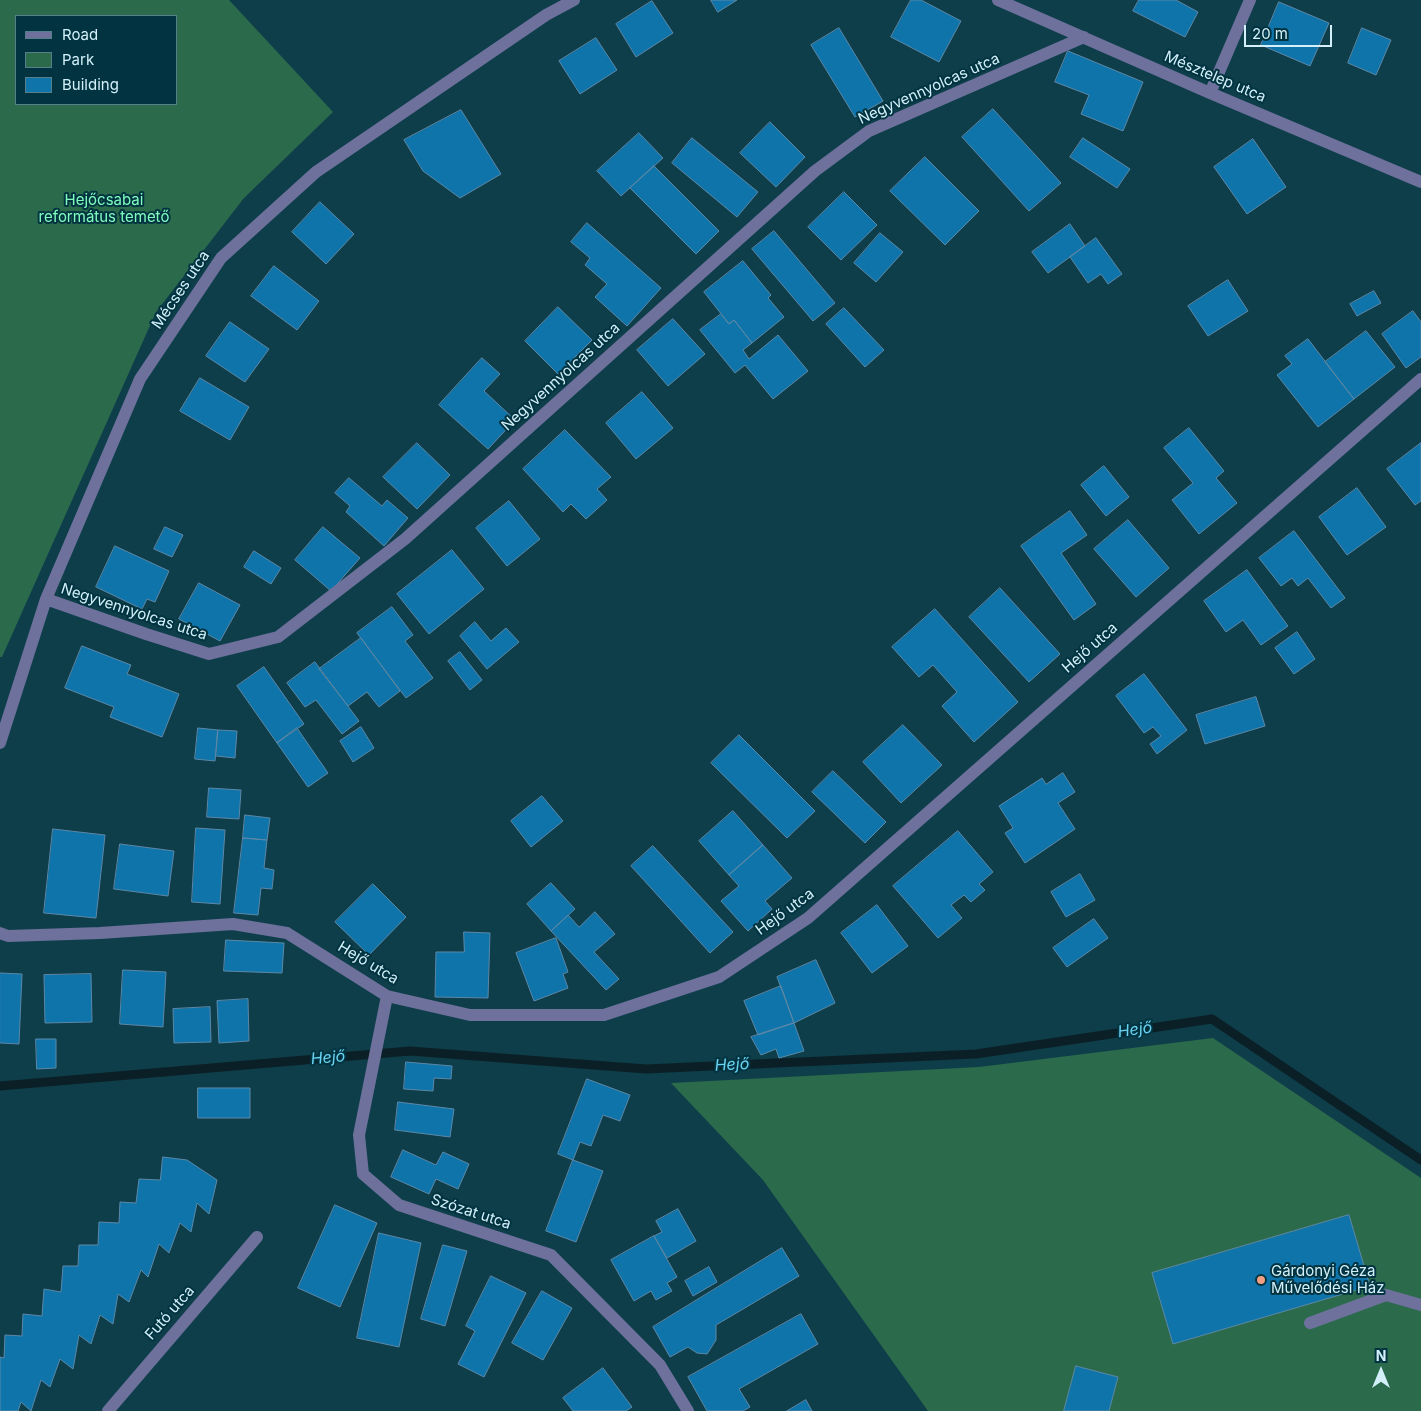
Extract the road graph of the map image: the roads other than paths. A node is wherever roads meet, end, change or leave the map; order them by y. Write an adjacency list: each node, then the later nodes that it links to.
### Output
1 (574, 0): 8 (street, Mécses utca)
2 (998, 0): 4 (street, Mésztelep utca)
3 (1250, 0): 5 (street)
4 (1084, 37): 5 (street, Mésztelep utca); 8 (street, Negyvennyolcas utca)
5 (1210, 93): 6 (street, Mésztelep utca)
6 (1421, 182)
7 (1421, 379): 11 (street, Hejő utca)
8 (46, 599): 9 (street, Mécses utca)
9 (0, 743)
10 (4, 934): 11 (street, Hejő utca)
11 (387, 996): 16 (street, Szózat utca)
12 (257, 1237): 15 (street, Futó utca)
13 (1421, 1306): 14 (street)
14 (1310, 1323)
15 (108, 1411)
16 (688, 1411)

